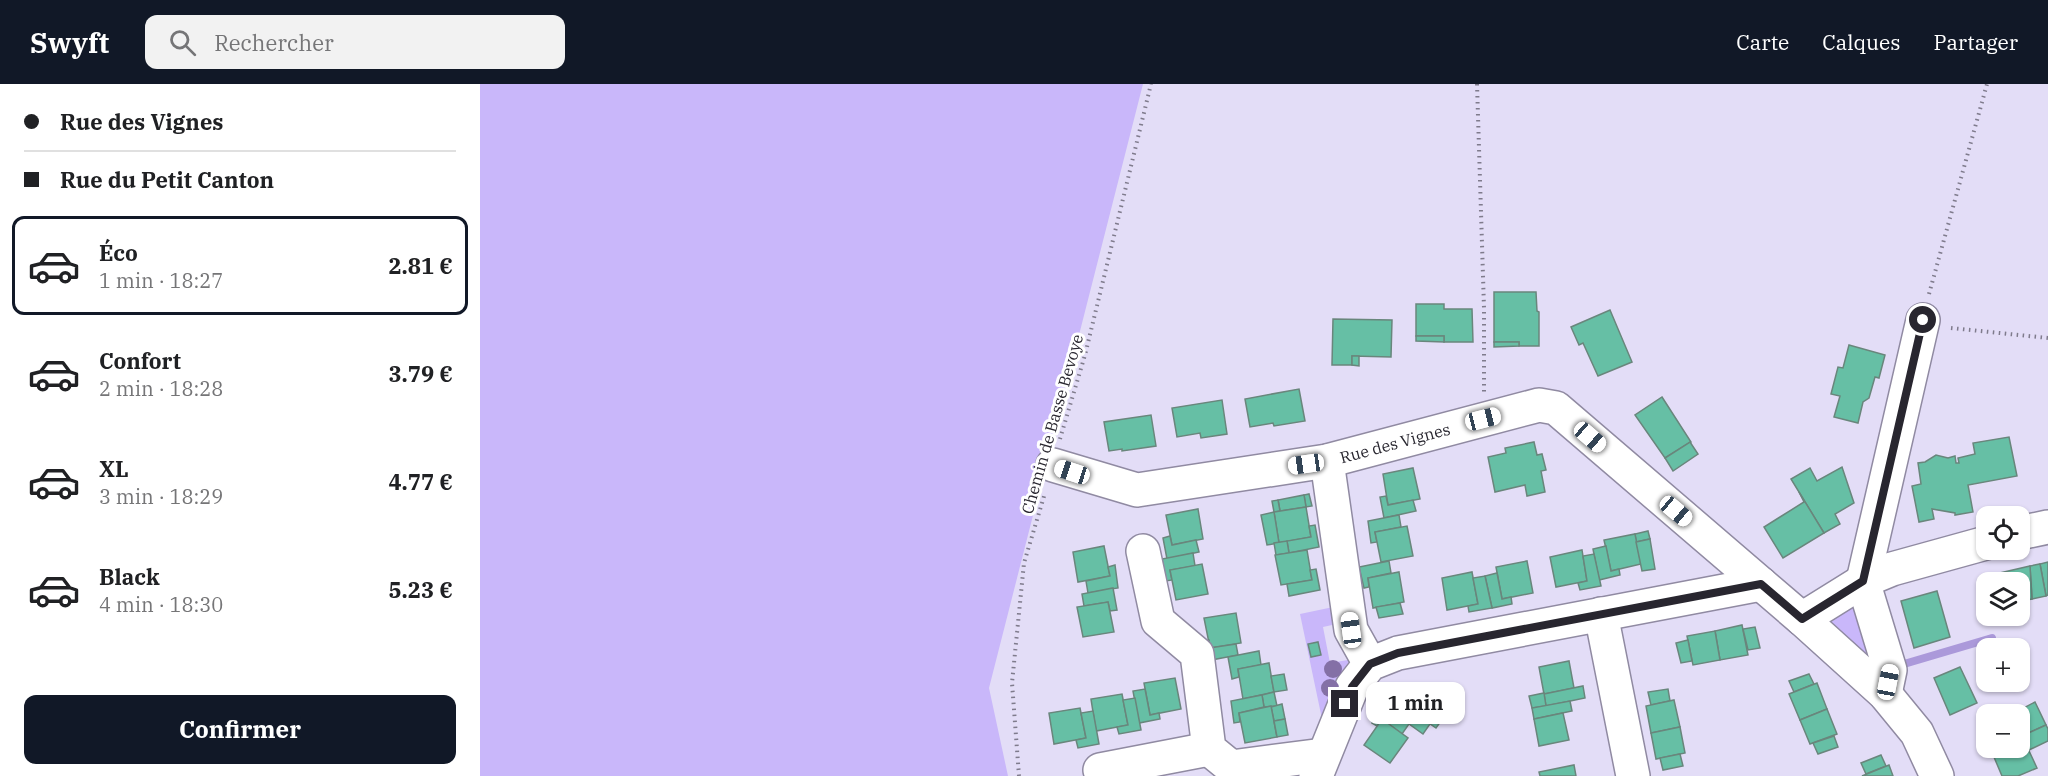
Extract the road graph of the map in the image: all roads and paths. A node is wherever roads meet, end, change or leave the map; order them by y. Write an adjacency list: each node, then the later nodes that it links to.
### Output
1 (1151, 84): 8 (path, Chemin de Basse Bevoye)
2 (1477, 84): 6 (path)
3 (1987, 84): 4 (path)
4 (1923, 320): 5 (path); 13 (street)
5 (2048, 338)
6 (1483, 419): 7 (street, Rue des Vignes); 14 (street, Rue des Vignes)
7 (1328, 461): 8 (street, Rue des Vignes); 17 (street)
8 (1053, 465): 22 (path, Chemin de Basse Bevoye)
9 (2048, 527): 10 (street)
10 (2030, 531)
11 (1976, 546): 13 (street)
12 (1143, 551): 19 (street)
13 (1863, 581): 16 (street); 18 (street)
14 (1761, 584): 15 (street); 16 (street, Rue des Vignes)
15 (1601, 614): 17 (street); 23 (street)
16 (1802, 619): 18 (street, Rue des Vignes)
17 (1370, 664): 20 (street)
18 (1885, 694): 24 (street, Rue des Vignes)
19 (1209, 749): 20 (street); 21 (street)
20 (1319, 765)
21 (1100, 770)
22 (1019, 776)
23 (1632, 776)
24 (1937, 776)

